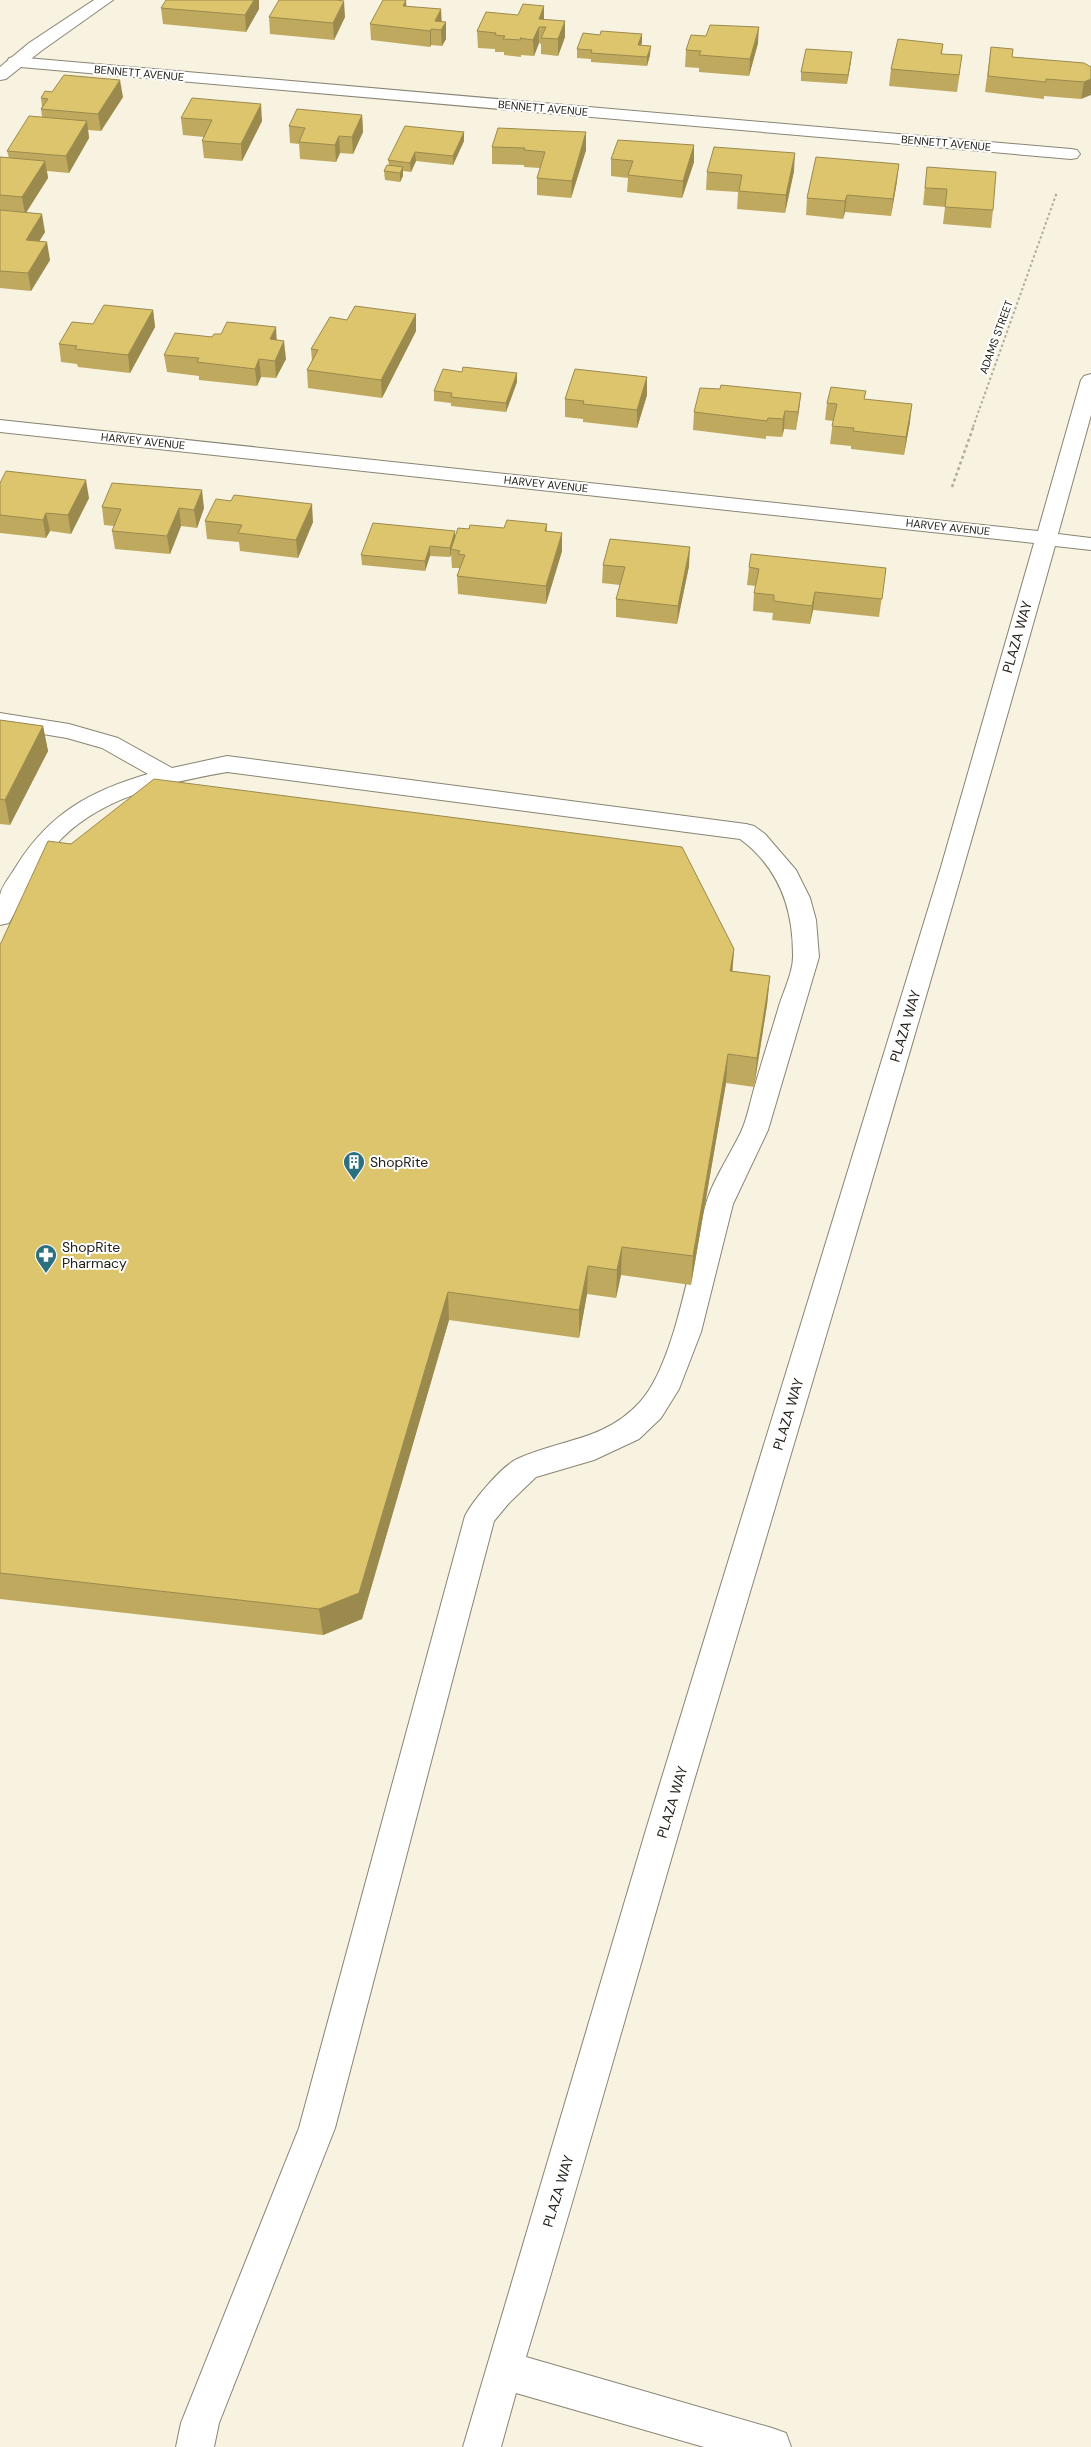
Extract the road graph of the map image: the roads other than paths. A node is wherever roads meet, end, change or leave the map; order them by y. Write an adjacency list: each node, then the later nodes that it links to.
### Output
1 (105, 0): 2 (street)
2 (15, 62): 3 (street); 4 (street, BENNETT AVENUE)
3 (0, 75)
4 (1071, 154)
5 (1091, 380): 7 (street, PLAZA WAY)
6 (0, 426): 7 (street, HARVEY AVENUE)
7 (1045, 537): 8 (street, HARVEY AVENUE); 12 (street, PLAZA WAY)
8 (1091, 544)
9 (0, 720): 10 (street)
10 (169, 776): 11 (street); 13 (street)
11 (0, 917)
12 (502, 2370): 14 (street, PLAZA WAY); 15 (street)
13 (195, 2447)
14 (482, 2447)
15 (772, 2447)

